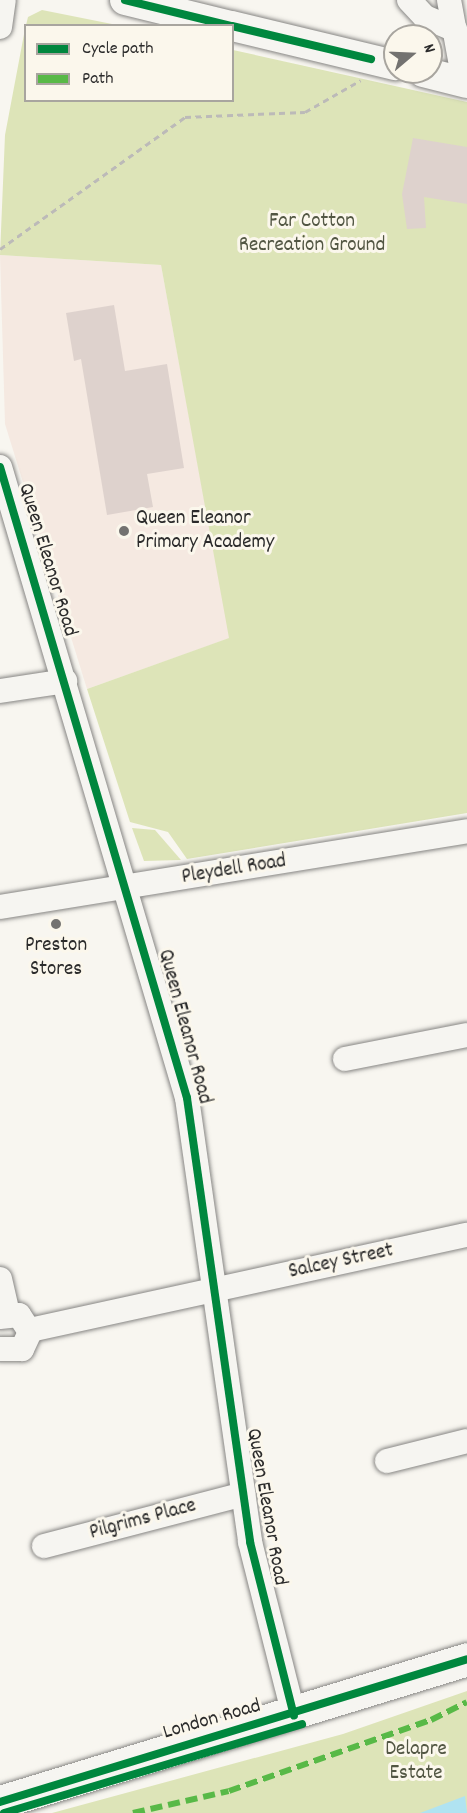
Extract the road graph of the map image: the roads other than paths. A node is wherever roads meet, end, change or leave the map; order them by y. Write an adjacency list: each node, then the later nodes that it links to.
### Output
1 (4, 0): 7 (street)
2 (125, 0): 5 (main road)
3 (409, 0): 8 (street)
4 (449, 0): 8 (street)
5 (224, 24)
6 (234, 26): 9 (main road)
7 (0, 27)
8 (455, 30): 11 (street)
9 (383, 62)
10 (443, 77): 11 (main road)
11 (466, 83)
12 (1, 470): 13 (street, Queen Eleanor Road)
13 (65, 681): 14 (street); 16 (street, Queen Eleanor Road)
14 (0, 691)
15 (467, 831): 16 (street, Pleydell Road)
16 (128, 887): 17 (street, Pleydell Road); 22 (street, Queen Eleanor Road)
17 (0, 907)
18 (467, 1035): 19 (street)
19 (345, 1059)
20 (467, 1235): 22 (street, Salcey Street)
21 (0, 1279): 23 (street)
22 (214, 1289): 24 (street, Salcey Street); 28 (street, Queen Eleanor Road)
23 (4, 1315): 24 (street)
24 (30, 1330): 25 (street)
25 (0, 1349)
26 (467, 1442): 27 (street)
27 (387, 1461)
28 (243, 1494): 29 (street, Pilgrims Place); 31 (street, Queen Eleanor Road)
29 (44, 1545)
30 (467, 1659): 31 (highway, London Road)
31 (294, 1716): 32 (highway, London Road)
32 (0, 1802)

